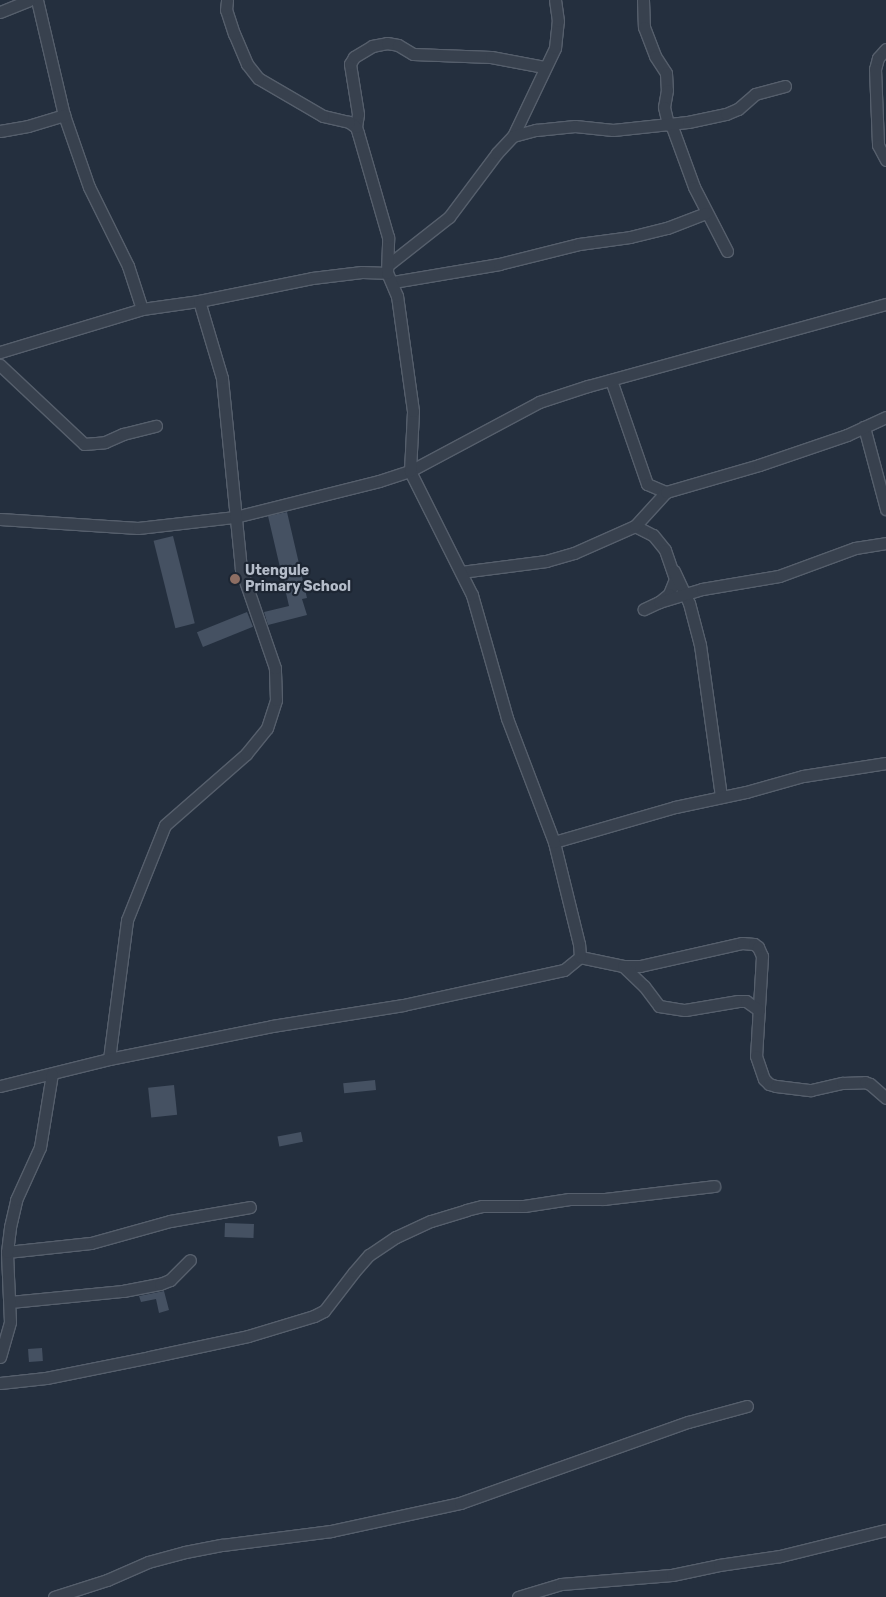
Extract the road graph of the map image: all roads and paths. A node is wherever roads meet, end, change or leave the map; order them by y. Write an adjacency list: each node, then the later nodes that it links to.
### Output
1 (29, 0): 6 (street)
2 (37, 0): 10 (street)
3 (226, 0): 12 (street)
4 (555, 0): 8 (street)
5 (643, 0): 11 (street)
6 (0, 12)
7 (886, 49): 15 (street)
8 (544, 67): 12 (street); 14 (street)
9 (786, 86): 11 (street)
10 (64, 115): 13 (street); 21 (street)
11 (670, 125): 14 (street); 16 (street)
12 (356, 127): 18 (street)
13 (0, 131)
14 (513, 136): 18 (street)
15 (886, 160)
16 (706, 213): 17 (street); 18 (street)
17 (726, 251)
18 (389, 273): 19 (street); 28 (street)
19 (199, 301): 21 (street); 31 (street)
20 (886, 304): 24 (street)
21 (142, 309): 22 (street)
22 (0, 352)
23 (0, 365): 26 (street)
24 (611, 380): 28 (street); 29 (street)
25 (886, 418): 27 (street)
26 (156, 426)
27 (864, 427): 29 (street); 30 (street)
28 (410, 471): 31 (street); 36 (street)
29 (666, 492): 33 (street)
30 (886, 509)
31 (235, 517): 32 (street); 46 (street)
32 (0, 519)
33 (635, 526): 35 (street); 36 (street)
34 (886, 543): 37 (street)
35 (674, 571): 37 (street); 38 (street)
36 (462, 572): 42 (street)
37 (686, 594): 38 (street); 41 (street)
38 (659, 602): 39 (street)
39 (644, 609)
40 (886, 763): 41 (street)
41 (721, 797): 42 (street)
42 (554, 842): 43 (street)
43 (580, 957): 44 (street); 46 (street)
44 (623, 966): 45 (street); 45 (street)
45 (759, 1010): 49 (street)
46 (109, 1060): 47 (street)
47 (52, 1074): 48 (street); 52 (street)
48 (0, 1086)
49 (886, 1098)
50 (714, 1186): 56 (street)
51 (250, 1207): 52 (street)
52 (7, 1252): 54 (street)
53 (190, 1260): 54 (street)
54 (10, 1302): 55 (street)
55 (0, 1357)
56 (0, 1382)
57 (747, 1406): 59 (street)
58 (886, 1530): 60 (street)
59 (54, 1597)
60 (518, 1597)

